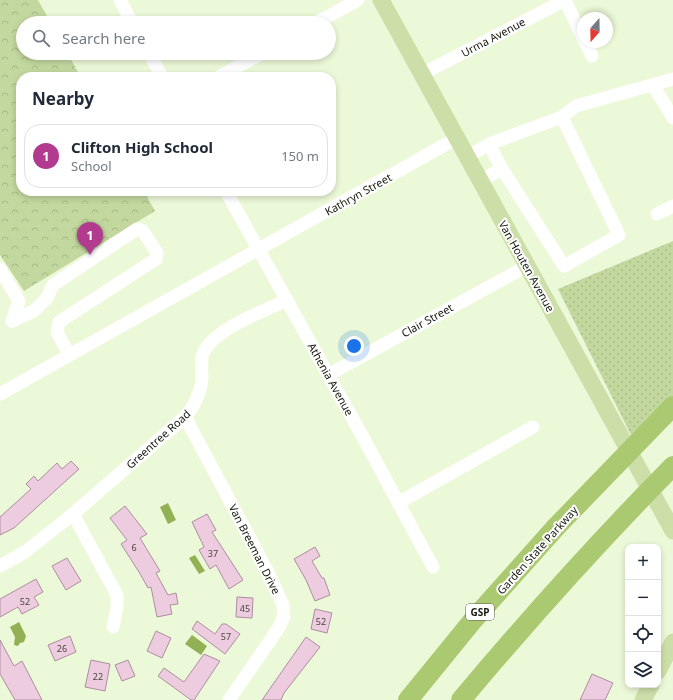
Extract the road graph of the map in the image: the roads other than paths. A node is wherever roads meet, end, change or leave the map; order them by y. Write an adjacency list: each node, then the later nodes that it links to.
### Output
1 (120, 0): 5 (street)
2 (358, 0): 6 (street)
3 (381, 0): 14 (main road, Van Houten Avenue)
4 (565, 0): 7 (street); 14 (street, Urma Avenue)
5 (128, 16)
6 (329, 16)
7 (577, 25)
8 (588, 48): 9 (street)
9 (592, 56)
10 (153, 60): 12 (street)
11 (249, 60): 13 (street)
12 (159, 72)
13 (228, 72)
14 (422, 74): 19 (main road, Van Houten Avenue)
15 (673, 79): 16 (street)
16 (653, 85): 17 (street); 18 (street)
17 (562, 117): 20 (street); 22 (street)
18 (673, 118)
19 (457, 138): 21 (main road, Van Houten Avenue); 27 (street, Kathryn Street)
20 (489, 144): 21 (street); 22 (street)
21 (467, 157): 23 (main road, Van Houten Avenue)
22 (502, 169): 23 (street)
23 (480, 181): 28 (main road, Van Houten Avenue)
24 (229, 196): 27 (street, Athenia Avenue)
25 (673, 206): 26 (street)
26 (658, 214)
27 (259, 249): 30 (street, Athenia Avenue); 31 (street, Kathryn Street)
28 (526, 266): 32 (street, Clair Street); 40 (main road, Van Houten Avenue)
29 (0, 269): 31 (street)
30 (287, 300): 32 (street, Athenia Avenue); 35 (street, Greentree Road)
31 (69, 354): 33 (street, Kathryn Street)
32 (328, 375): 38 (street, Athenia Avenue)
33 (0, 394)
34 (673, 406): 48 (highway, Garden State Parkway / GSP)
35 (185, 417): 39 (street, Greentree Road); 47 (street, Van Breeman Drive)
36 (533, 427): 38 (street)
37 (673, 466): 49 (highway)
38 (398, 503): 42 (street, Athenia Avenue)
39 (73, 514): 41 (street, Greentree Road); 43 (street)
40 (673, 531)
41 (0, 566)
42 (433, 568)
43 (113, 627)
44 (673, 642): 45 (main road)
45 (661, 665)
46 (649, 688): 50 (main road)
47 (229, 700)
48 (408, 700)
49 (461, 700)
50 (643, 700)

